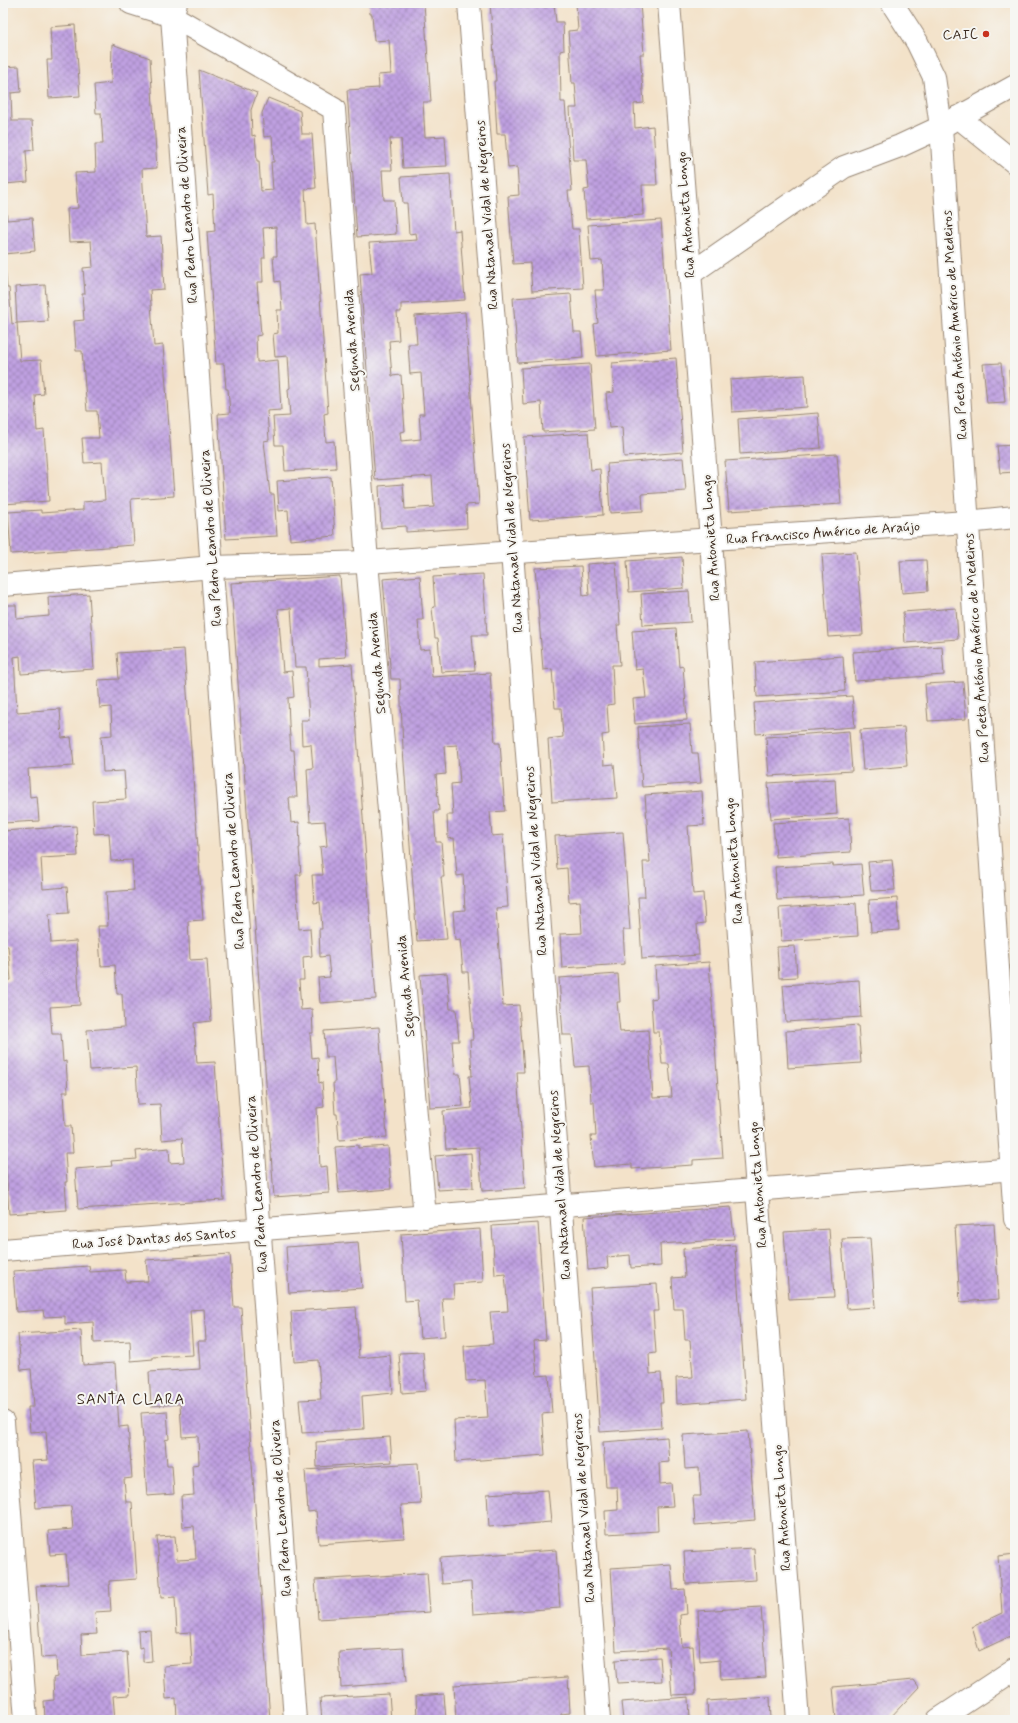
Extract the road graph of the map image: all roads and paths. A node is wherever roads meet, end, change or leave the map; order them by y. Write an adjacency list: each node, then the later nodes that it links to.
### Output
1 (131, 3): 5 (street)
2 (469, 3): 13 (street, Rua Natanael Vidal de Negreiros)
3 (669, 3): 9 (street, Rua Antonieta Longo)
4 (892, 3): 7 (street, Rua Poeta António Américo de Medeiros)
5 (174, 9): 14 (street, Segunda Avenida); 15 (street, Rua Pedro Leandro de Oliveira)
6 (1015, 86): 7 (street)
7 (949, 122): 8 (street); 9 (street); 11 (street, Rua Poeta António Américo de Medeiros)
8 (1015, 163)
9 (690, 274): 12 (street, Rua Antonieta Longo)
10 (1015, 517): 11 (street, Rua Francisco Américo de Araújo)
11 (967, 522): 12 (street, Rua Francisco Américo de Araújo); 17 (street, Rua Poeta António Américo de Medeiros)
12 (711, 540): 13 (street, Rua Francisco Américo de Araújo); 18 (street, Rua Antonieta Longo)
13 (512, 552): 14 (street, Rua Francisco Américo de Araújo); 19 (street, Rua Natanael Vidal de Negreiros)
14 (367, 562): 15 (street, Rua Francisco Américo de Araújo); 20 (street, Segunda Avenida)
15 (213, 567): 16 (street, Rua Francisco Américo de Araújo); 22 (street, Rua Pedro Leandro de Oliveira)
16 (3, 585)
17 (1013, 1169): 18 (street, Rua José Dantas dos Santos); 21 (street, Rua Poeta António Américo de Medeiros)
18 (757, 1190): 19 (street, Rua José Dantas dos Santos); 30 (street, Rua Antonieta Longo)
19 (561, 1206): 20 (street, Rua José Dantas dos Santos); 29 (street, Rua Natanael Vidal de Negreiros)
20 (425, 1217): 22 (street, Rua José Dantas dos Santos)
21 (1015, 1219)
22 (259, 1230): 23 (street, Rua José Dantas dos Santos); 28 (street, Rua Pedro Leandro de Oliveira)
23 (3, 1250)
24 (3, 1422): 27 (street)
25 (1015, 1669): 26 (street)
26 (940, 1719)
27 (26, 1720)
28 (296, 1720)
29 (599, 1720)
30 (798, 1720)

